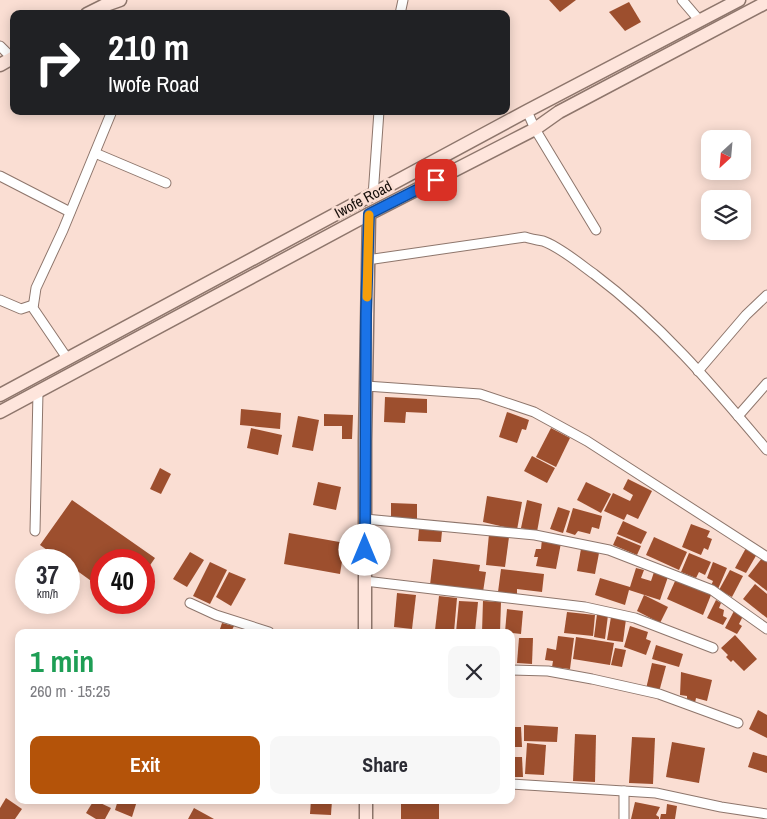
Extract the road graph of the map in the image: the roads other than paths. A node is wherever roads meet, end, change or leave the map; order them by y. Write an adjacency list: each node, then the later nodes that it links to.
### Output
1 (120, 0): 5 (street)
2 (682, 0): 6 (street)
3 (739, 0): 6 (street, Iwofe Road)
4 (767, 2): 12 (street, Iwofe Road)
5 (96, 10)
6 (700, 21): 9 (street, Iwofe Road)
7 (0, 46): 8 (street)
8 (10, 54)
9 (527, 111): 12 (street); 16 (street, Iwofe Road)
10 (110, 115): 13 (street)
11 (379, 115): 16 (street)
12 (535, 129): 18 (street, Iwofe Road); 19 (street)
13 (95, 153): 15 (street); 17 (street)
14 (0, 176): 17 (street)
15 (166, 183)
16 (373, 196): 24 (street, Iwofe Road)
17 (70, 212): 23 (street)
18 (369, 214): 20 (street); 28 (street, Iwofe Road)
19 (596, 230)
20 (367, 260): 25 (street); 27 (street)
21 (767, 295): 25 (street)
22 (0, 300): 23 (street)
23 (33, 305): 24 (street)
24 (67, 358): 29 (street, Iwofe Road)
25 (698, 371): 31 (street)
26 (767, 383): 31 (street)
27 (366, 386): 33 (street); 35 (street)
28 (38, 392): 30 (street, Iwofe Road); 34 (street)
29 (0, 395)
30 (0, 412)
31 (738, 416): 32 (street)
32 (767, 450)
33 (365, 520): 36 (street); 40 (street)
34 (35, 531)
35 (767, 557)
36 (365, 581): 39 (street); 41 (street)
37 (190, 603): 38 (street)
38 (260, 629)
39 (365, 629)
40 (767, 629)
41 (712, 648)
42 (515, 670): 43 (street)
43 (738, 723)
44 (515, 784): 45 (street)
45 (624, 791): 47 (street); 49 (street)
46 (366, 804): 48 (street)
47 (767, 814)
48 (366, 819)
49 (624, 819)

